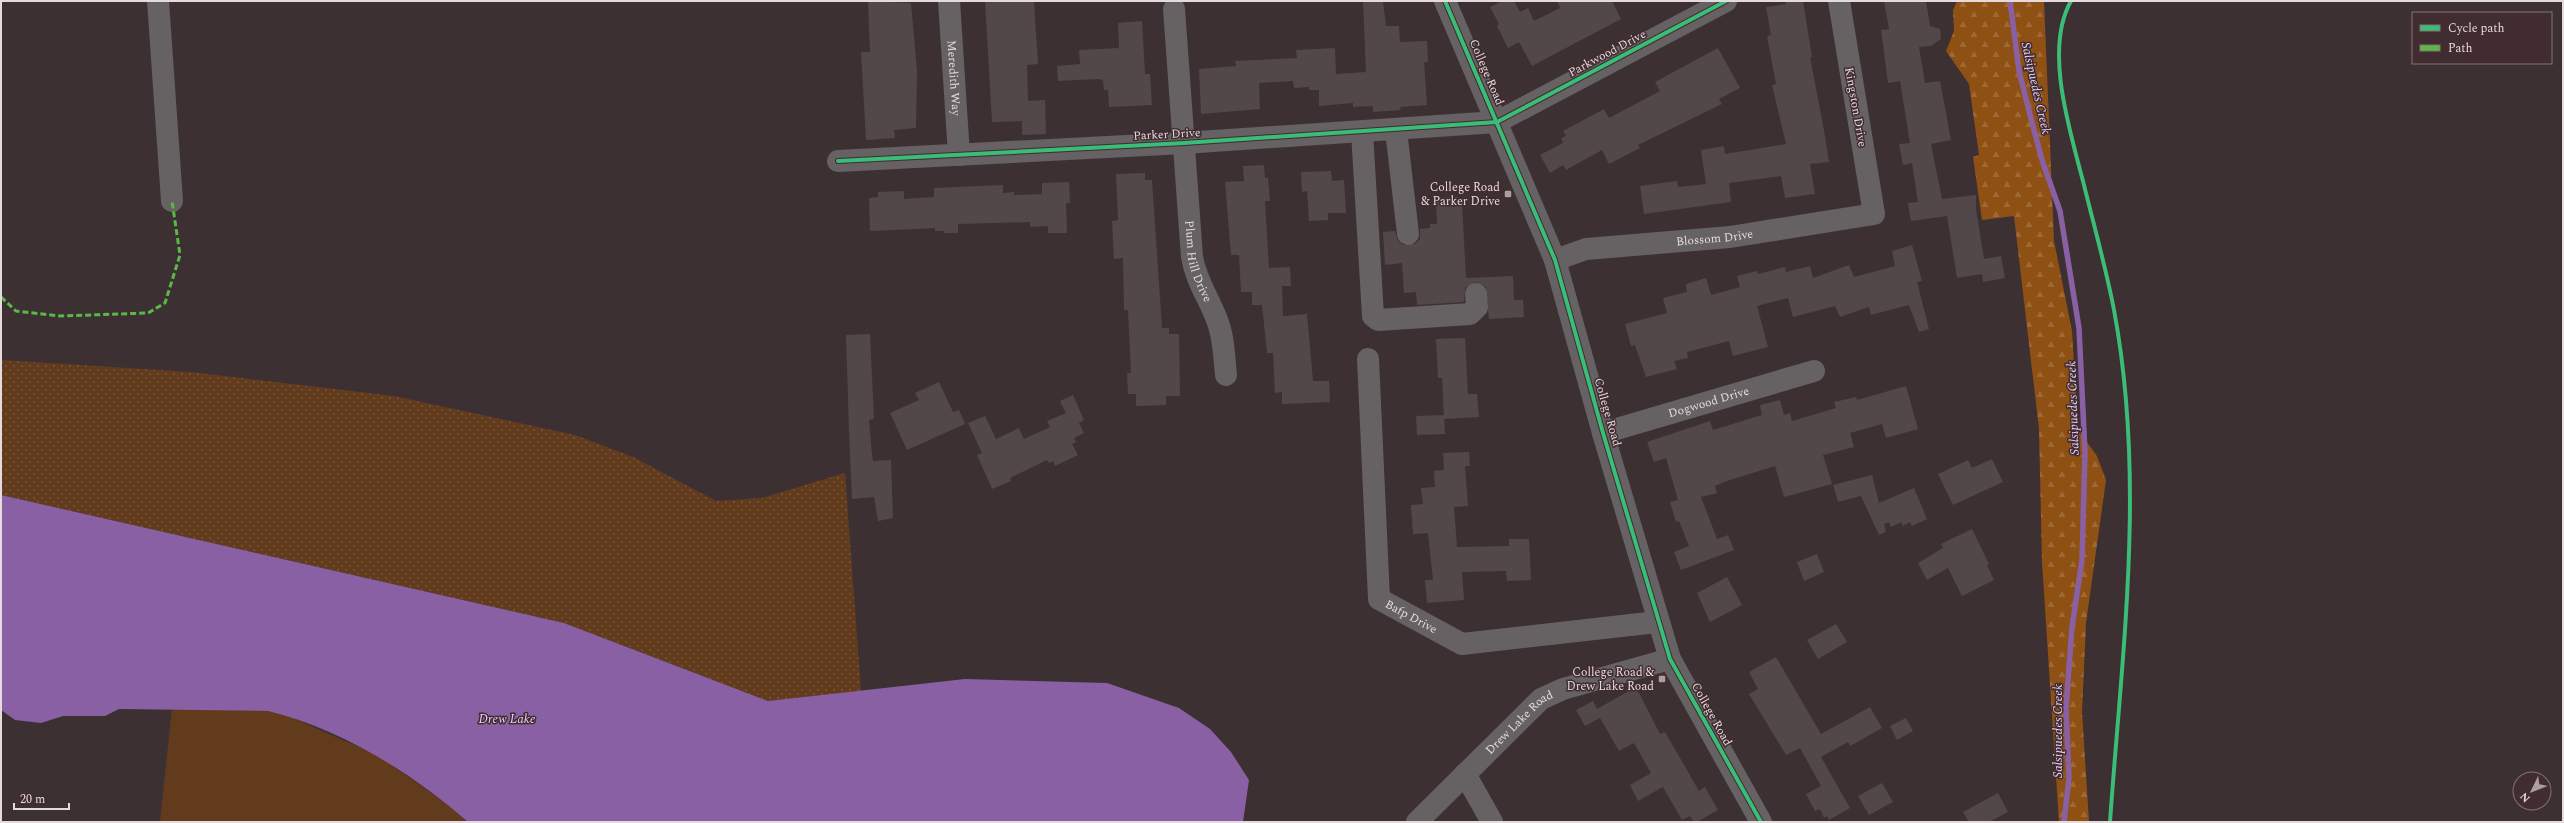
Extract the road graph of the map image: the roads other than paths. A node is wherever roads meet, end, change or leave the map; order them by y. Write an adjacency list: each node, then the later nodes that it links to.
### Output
1 (158, 1): 13 (street)
2 (949, 1): 11 (street, Meredith Way)
3 (1445, 1): 7 (street, College Road)
4 (1726, 1): 7 (street, Parkwood Drive)
5 (1839, 1): 14 (street, Kingston Drive)
6 (1174, 9): 10 (street, Plum Hill Drive)
7 (1497, 122): 8 (street, Parker Drive); 16 (street, College Road)
8 (1396, 130): 9 (street, Parker Drive); 15 (street)
9 (1362, 132): 10 (street, Parker Drive); 17 (street)
10 (1184, 143): 11 (street, Parker Drive); 20 (street, Plum Hill Drive)
11 (960, 155): 12 (street, Parker Drive)
12 (838, 161)
13 (172, 201)
14 (1874, 214): 16 (street, Blossom Drive)
15 (1408, 234)
16 (1555, 260): 21 (street, College Road)
17 (1476, 294)
18 (1368, 359): 22 (street, Bafp Drive)
19 (1814, 372): 21 (street, Dogwood Drive)
20 (1226, 375)
21 (1603, 433): 22 (street, College Road)
22 (1657, 622): 23 (street, College Road)
23 (1670, 659): 24 (street, Drew Lake Road); 27 (street, College Road)
24 (1465, 774): 25 (street, Drew Lake Road); 26 (street)
25 (1417, 822)
26 (1492, 822)
27 (1761, 822)

